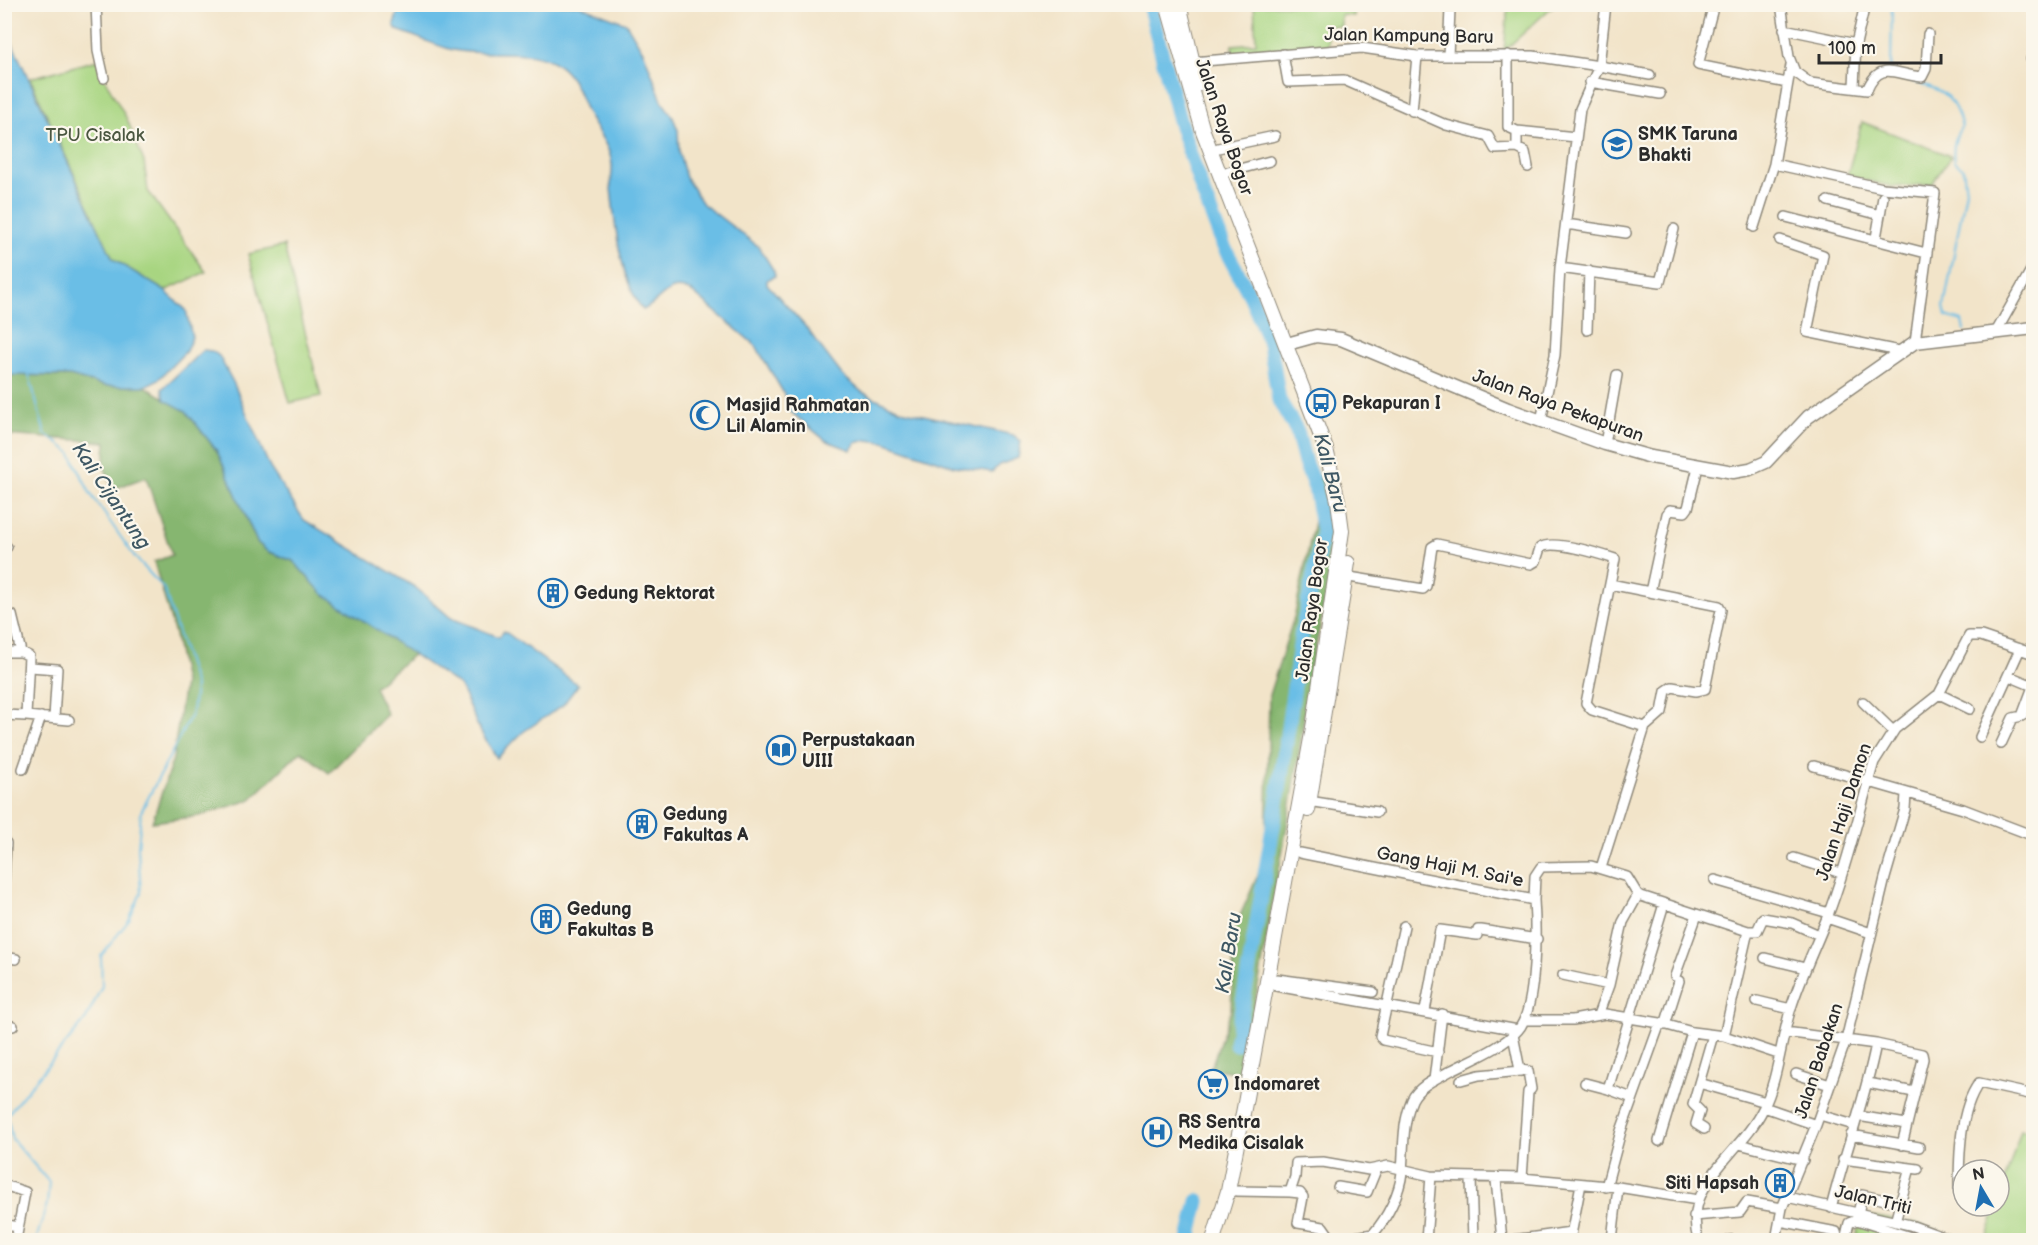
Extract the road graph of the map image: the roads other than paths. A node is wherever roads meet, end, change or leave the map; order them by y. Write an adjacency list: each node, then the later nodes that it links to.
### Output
1 (96, 4): 20 (street)
2 (1167, 4): 52 (highway, Jalan Raya Bogor)
3 (1179, 4): 16 (highway, Jalan Raya Bogor)
4 (1606, 4): 18 (street)
5 (1714, 4): 22 (street)
6 (1781, 4): 9 (street)
7 (1865, 4): 11 (street)
8 (1450, 9): 15 (street)
9 (1784, 29): 11 (street); 17 (street)
10 (1928, 34): 23 (street)
11 (1856, 44): 23 (street)
12 (1283, 54): 14 (street, Jalan Kampung Baru); 16 (street, Jalan Kampung Baru); 25 (street)
13 (1508, 55): 15 (street, Jalan Kampung Baru); 18 (street, Jalan Kampung Baru); 26 (street)
14 (1416, 56): 15 (street, Jalan Kampung Baru); 25 (street)
15 (1448, 56)
16 (1192, 63): 29 (highway, Jalan Raya Bogor)
17 (1791, 65): 22 (street); 23 (street)
18 (1599, 66): 19 (street, Jalan Kampung Baru); 21 (street)
19 (1650, 75)
20 (104, 78)
21 (1590, 82): 24 (street); 28 (street)
22 (1787, 83): 32 (street)
23 (1854, 86)
24 (1659, 94)
25 (1412, 111): 30 (street)
26 (1517, 131): 28 (street); 30 (street)
27 (1275, 136): 29 (street)
28 (1576, 137): 39 (street)
29 (1218, 148): 34 (highway, Jalan Raya Bogor)
30 (1517, 148): 33 (street)
31 (1270, 161): 34 (street)
32 (1774, 164): 40 (street); 45 (street)
33 (1528, 167)
34 (1228, 172): 52 (highway, Jalan Raya Bogor)
35 (1883, 197): 37 (street)
36 (1828, 201): 37 (street)
37 (1880, 215): 43 (street)
38 (1786, 217): 43 (street)
39 (1566, 224): 42 (street); 47 (street)
40 (1754, 227)
41 (1674, 229): 48 (street)
42 (1626, 232)
43 (1876, 238): 45 (street)
44 (1779, 240): 54 (street)
45 (1926, 253): 53 (street)
46 (2034, 265): 51 (street)
47 (1560, 268): 48 (street); 56 (street)
48 (1589, 272): 50 (street)
49 (2034, 328): 51 (main road, Jalan Raya Pekapuran)
50 (1587, 330)
51 (1996, 332): 53 (main road, Jalan Raya Pekapuran)
52 (1291, 342): 56 (main road, Jalan Raya Pekapuran); 59 (highway, Jalan Raya Bogor)
53 (1915, 342): 54 (main road, Jalan Raya Pekapuran)
54 (1899, 351): 58 (main road, Jalan Raya Pekapuran)
55 (1617, 375): 57 (street)
56 (1541, 421): 57 (main road, Jalan Raya Pekapuran)
57 (1605, 444): 58 (main road, Jalan Raya Pekapuran)
58 (1698, 467): 61 (street)
59 (1342, 576): 60 (street); 84 (highway, Jalan Raya Bogor)
60 (1610, 584): 61 (street); 78 (street)
61 (1650, 592): 78 (street)
62 (12, 615): 65 (street)
63 (2020, 650): 66 (street, Jalan Haji Damon); 68 (street); 70 (street, Jalan Haji Damon)
64 (4, 652): 65 (street)
65 (21, 652): 67 (street)
66 (2034, 654)
67 (30, 667): 74 (street); 76 (street)
68 (2009, 676): 69 (street); 80 (street)
69 (2033, 685): 81 (street)
70 (1939, 694): 72 (street); 79 (street, Jalan Haji Damon)
71 (1863, 702): 79 (street)
72 (1970, 709)
73 (4, 715): 74 (street)
74 (26, 716): 75 (street)
75 (41, 717): 76 (street); 83 (street)
76 (54, 718): 77 (street)
77 (69, 720)
78 (1645, 727): 93 (street)
79 (1893, 732): 85 (street, Jalan Haji Damon)
80 (1980, 736)
81 (2001, 744)
82 (1814, 766): 85 (street)
83 (23, 769)
84 (1309, 775): 87 (highway, Jalan Raya Bogor); 185 (highway, Jalan Raya Bogor)
85 (1868, 783): 86 (street); 94 (street, Jalan Haji Damon)
86 (1906, 794): 89 (street); 105 (street, Jalan Babakan)
87 (1310, 801): 88 (street); 91 (highway, Jalan Raya Bogor)
88 (1377, 812)
89 (2034, 836)
90 (6, 843): 96 (street)
91 (1300, 853): 99 (street, Gang Haji M. Sai'e); 113 (highway, Jalan Raya Bogor)
92 (1794, 858): 94 (street)
93 (1601, 868): 98 (street); 99 (street)
94 (1841, 873): 102 (street, Jalan Haji Damon)
95 (1715, 880): 102 (street)
96 (4, 883): 97 (street)
97 (16, 885)
98 (1638, 895): 100 (street); 115 (street)
99 (1534, 900): 107 (street, Gang Haji M. Sai'e)
100 (1664, 904): 101 (street); 123 (street)
101 (1697, 915): 104 (street); 125 (street)
102 (1828, 916): 105 (street); 106 (street, Jalan Haji Damon)
103 (1404, 926): 118 (street)
104 (1748, 931): 106 (street); 130 (street)
105 (1871, 933): 131 (street, Jalan Babakan)
106 (1819, 935): 111 (street, Jalan Haji Damon)
107 (1536, 939): 120 (street); 124 (street, Gang Haji M. Sai'e)
108 (4, 957): 110 (street)
109 (1765, 958): 111 (street)
110 (15, 959)
111 (1804, 968): 114 (street, Jalan Haji Damon)
112 (1563, 975): 115 (street)
113 (1277, 982): 116 (street); 118 (street); 170 (highway, Jalan Raya Bogor)
114 (1800, 984): 119 (street, Jalan Babakan)
115 (1609, 985): 122 (street)
116 (1373, 992)
117 (1757, 1001): 119 (street)
118 (1386, 1007): 120 (street); 133 (street)
119 (1791, 1009): 128 (street, Jalan Babakan)
120 (1425, 1011): 121 (street)
121 (1442, 1014): 126 (street); 133 (street)
122 (1598, 1015): 123 (street); 124 (street)
123 (1630, 1019): 125 (street); 143 (street)
124 (1525, 1020): 126 (street, Gang Haji M. Sai'e)
125 (1663, 1024): 127 (street); 146 (street)
126 (1515, 1032): 135 (street); 137 (street)
127 (1692, 1032): 129 (street); 152 (street)
128 (1785, 1032): 131 (street); 134 (street, Jalan Babakan)
129 (1713, 1035): 130 (street); 140 (street)
130 (1724, 1036): 134 (street)
131 (1846, 1040): 132 (street); 142 (street, Jalan Babakan)
132 (1876, 1044): 141 (street); 144 (street)
133 (1438, 1052): 137 (street)
134 (1778, 1054): 147 (street, Jalan Babakan)
135 (1521, 1071): 138 (street); 162 (street)
136 (1796, 1074): 142 (street)
137 (1434, 1080): 160 (street)
138 (1461, 1080)
139 (1584, 1083): 143 (street)
140 (1699, 1083): 147 (street); 151 (street)
141 (1868, 1083): 144 (street); 150 (street)
142 (1830, 1085): 148 (street, Jalan Babakan)
143 (1608, 1089): 146 (street)
144 (1914, 1092): 149 (street)
145 (2034, 1095): 156 (street)
146 (1632, 1098): 168 (street)
147 (1765, 1104): 148 (street); 153 (street, Jalan Babakan)
148 (1818, 1120): 150 (street); 158 (street, Jalan Babakan)
149 (1906, 1124): 150 (street); 154 (street)
150 (1854, 1125): 154 (street); 157 (street)
151 (1704, 1129)
152 (1659, 1141)
153 (1739, 1144): 158 (street); 173 (street, Jalan Babakan)
154 (1902, 1145): 155 (street)
155 (1919, 1147)
156 (1961, 1158)
157 (1843, 1159): 174 (street); 176 (street)
158 (1803, 1160): 172 (street, Jalan Babakan)
159 (1376, 1170): 160 (street); 167 (street); 171 (street)
160 (1402, 1171): 161 (street); 189 (street)
161 (1431, 1176): 163 (street); 190 (street)
162 (1522, 1178): 164 (street); 165 (street)
163 (1471, 1179): 164 (street); 191 (street)
164 (1496, 1180): 192 (street)
165 (1581, 1184): 168 (street); 183 (street)
166 (4, 1185): 182 (street)
167 (1338, 1187)
168 (1606, 1187): 169 (street)
169 (1618, 1187): 173 (street); 194 (street)
170 (1236, 1191): 171 (street); 186 (highway, Jalan Raya Bogor)
171 (1290, 1192): 187 (street)
172 (1787, 1197): 175 (street, Jalan Babakan); 176 (street, Jalan Triti)
173 (1698, 1200): 178 (street, Jalan Babakan)
174 (1900, 1203): 177 (street); 180 (street)
175 (1782, 1208): 178 (street); 179 (street, Jalan Babakan)
176 (1831, 1208): 177 (street, Jalan Triti)
177 (1858, 1214): 180 (street, Jalan Triti)
178 (1694, 1216): 195 (street, Jalan Babakan)
179 (1780, 1221): 197 (street, Jalan Babakan); 198 (street)
180 (1895, 1222): 201 (street, Jalan Triti)
181 (4, 1224): 182 (street)
182 (17, 1227): 184 (street)
183 (1570, 1236): 193 (street)
184 (16, 1240)
185 (1213, 1240)
186 (1222, 1240)
187 (1332, 1240)
188 (1338, 1240): 189 (street)
189 (1357, 1240)
190 (1426, 1240)
191 (1473, 1240)
192 (1502, 1240)
193 (1513, 1240)
194 (1612, 1240)
195 (1698, 1240)
196 (1730, 1240): 197 (street)
197 (1775, 1240)
198 (1838, 1240)
199 (1845, 1240): 200 (street)
200 (1920, 1240)
201 (1951, 1240)

